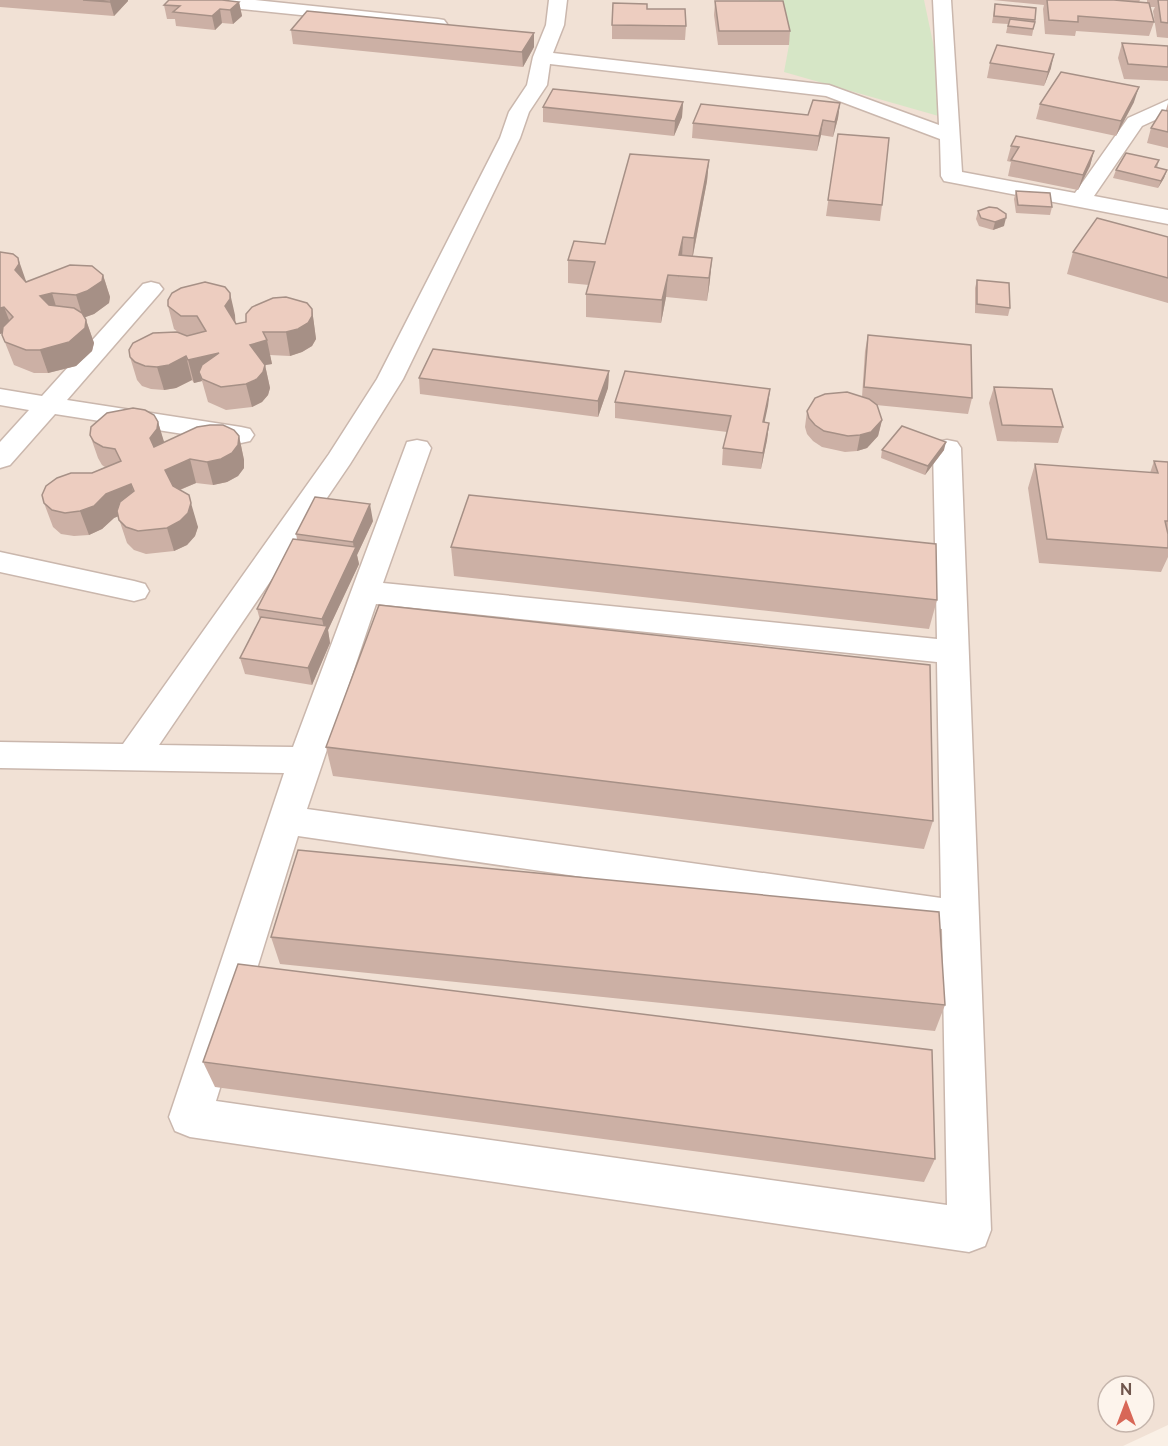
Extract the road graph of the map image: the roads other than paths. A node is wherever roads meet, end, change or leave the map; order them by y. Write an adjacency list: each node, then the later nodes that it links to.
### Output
1 (203, 0): 5 (street)
2 (558, 0): 8 (street)
3 (942, 0): 11 (street)
4 (402, 2): 5 (street)
5 (340, 14): 6 (street)
6 (457, 26)
7 (527, 33): 8 (street)
8 (550, 36): 9 (street)
9 (542, 57): 11 (street); 26 (street)
10 (1168, 106): 12 (street)
11 (950, 136): 12 (street)
12 (1081, 200): 13 (street)
13 (1168, 217)
14 (151, 289): 16 (street)
15 (0, 397): 16 (street)
16 (49, 405): 17 (street); 20 (street)
17 (241, 435)
18 (417, 448): 23 (street)
19 (947, 448): 24 (street)
20 (0, 459)
21 (0, 562): 22 (street)
22 (134, 591)
23 (366, 592): 24 (street); 27 (street)
24 (952, 652): 29 (street)
25 (0, 755): 26 (street)
26 (132, 757): 27 (street)
27 (305, 760): 28 (street)
28 (286, 820): 29 (street); 29 (street)
29 (960, 916)

